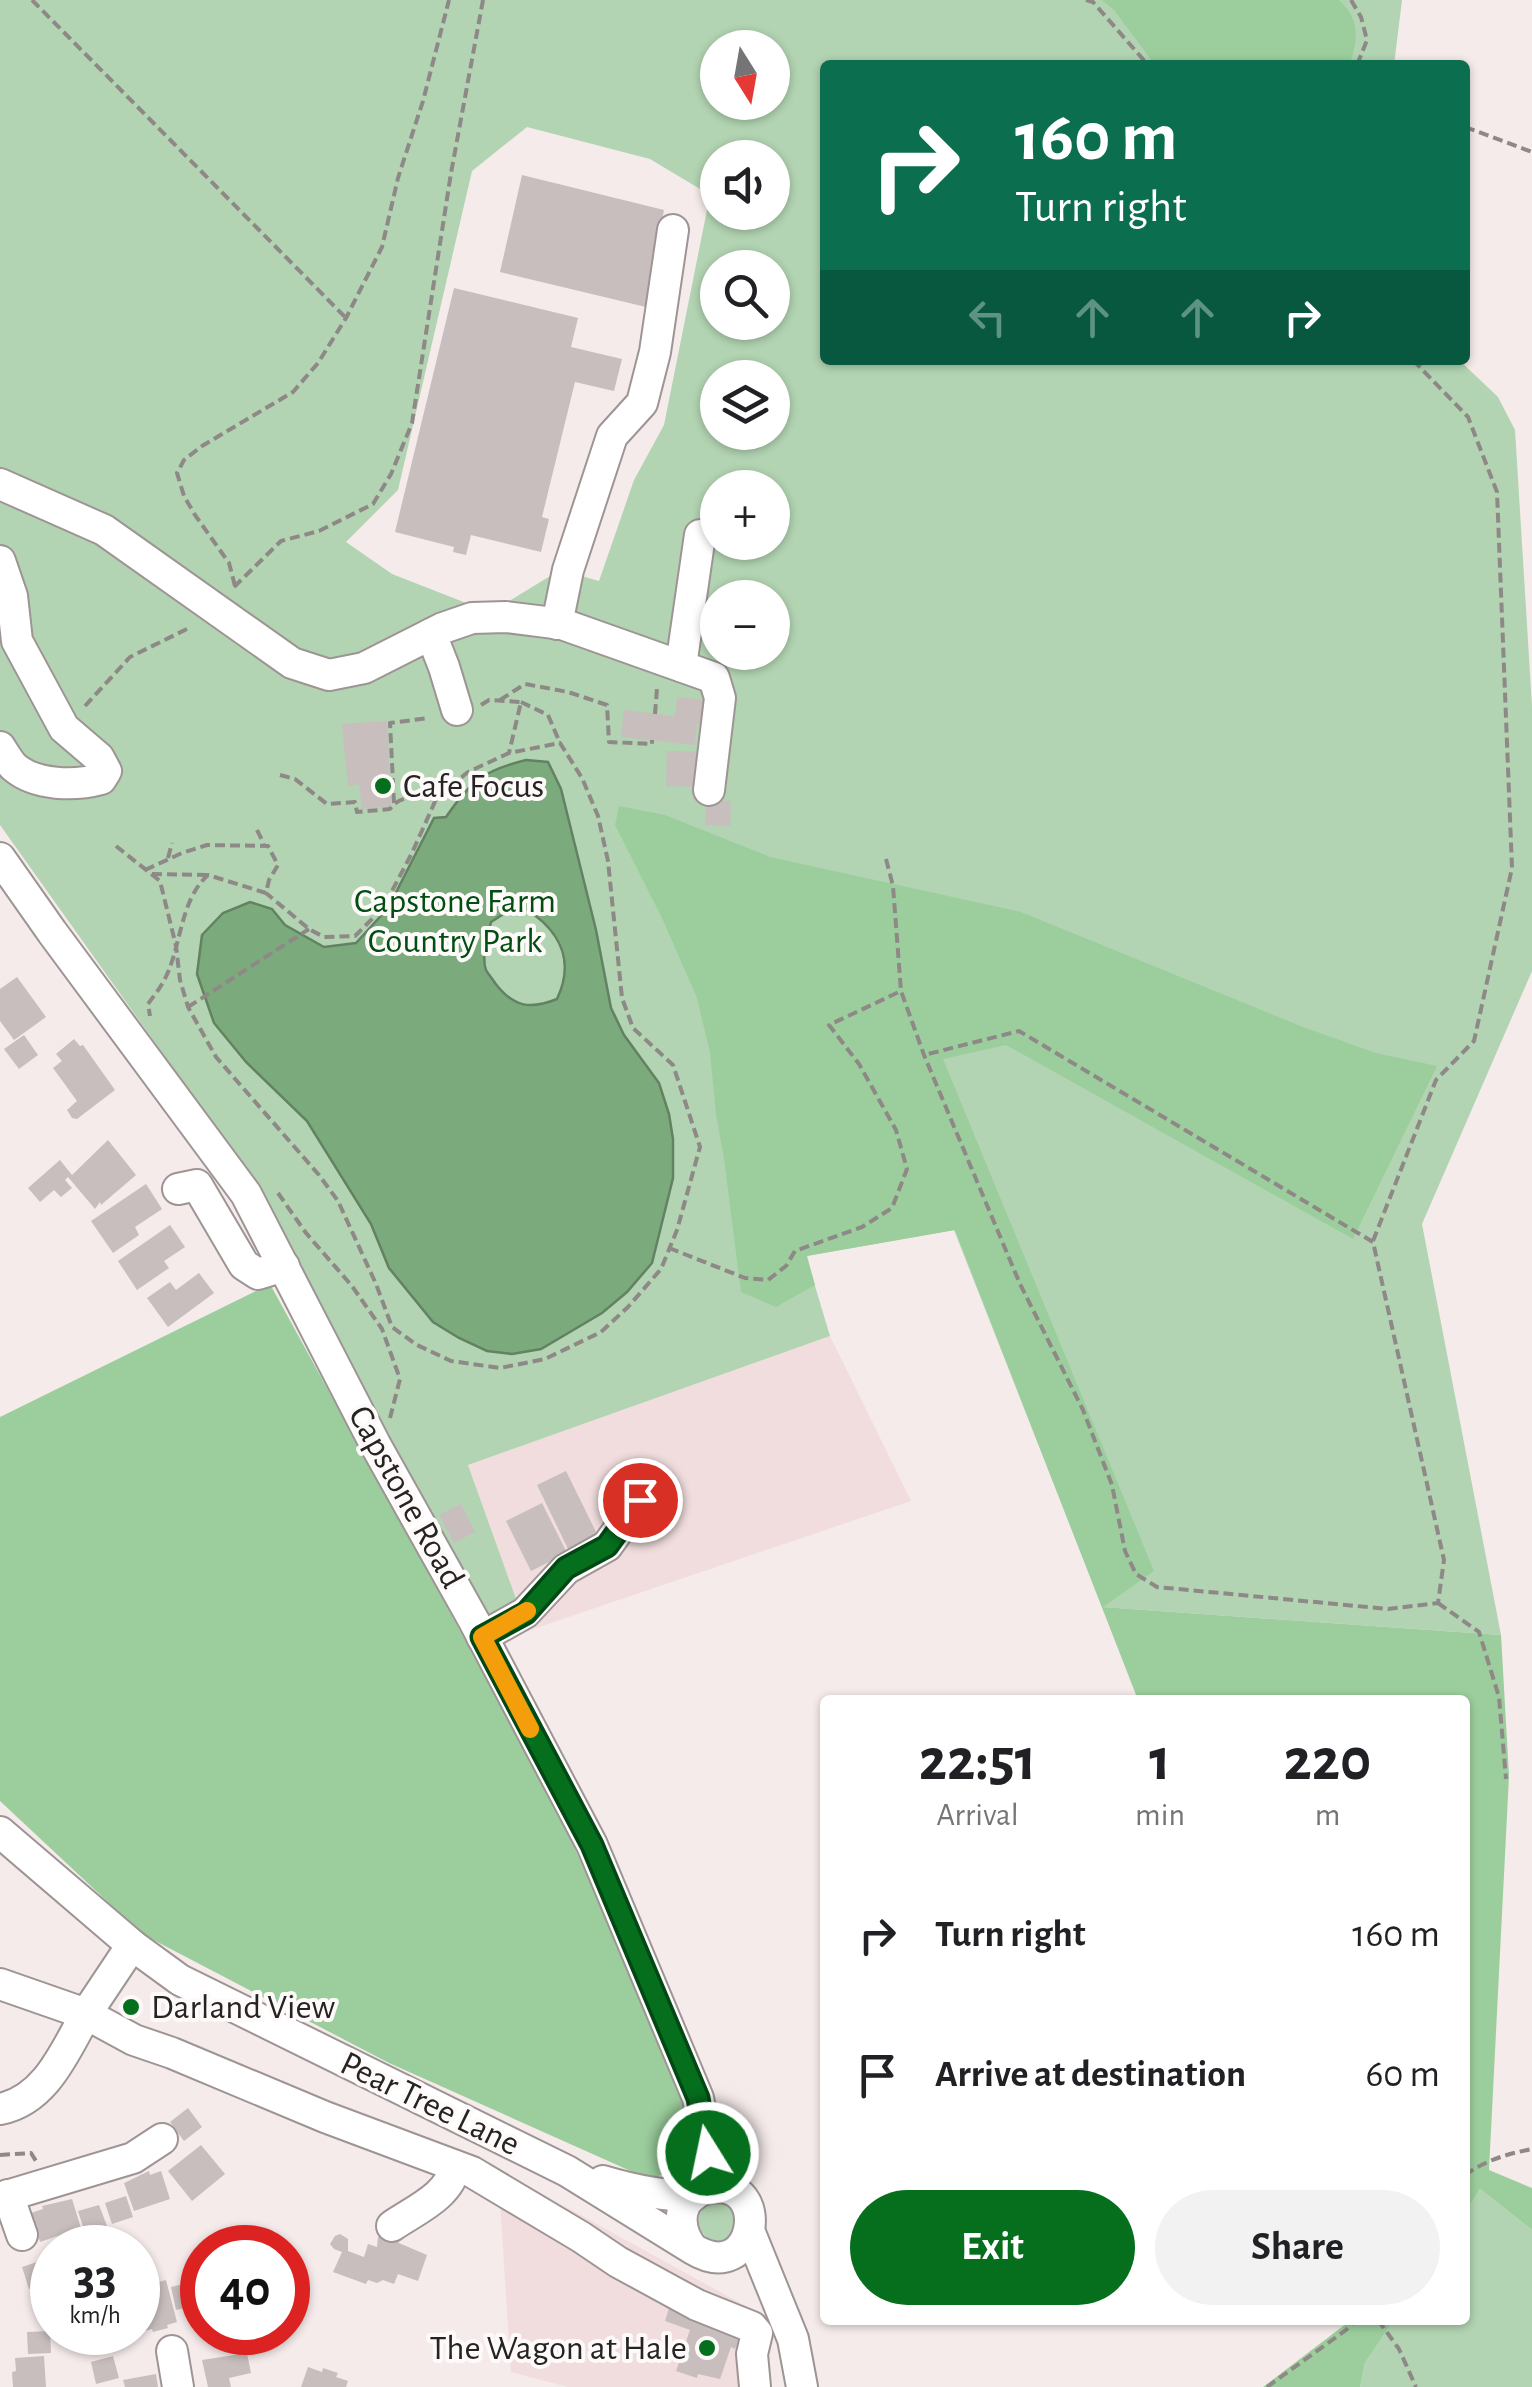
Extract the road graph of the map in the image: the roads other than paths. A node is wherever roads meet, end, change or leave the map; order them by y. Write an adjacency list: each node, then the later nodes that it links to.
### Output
1 (673, 230): 5 (street)
2 (0, 484): 6 (street)
3 (700, 535): 7 (street)
4 (0, 560): 9 (street)
5 (557, 624): 6 (street); 7 (street)
6 (430, 634): 8 (street)
7 (681, 666): 10 (street)
8 (458, 710)
9 (0, 747)
10 (709, 790)
11 (0, 858): 13 (street, Capstone Road)
12 (178, 1190): 13 (street)
13 (284, 1266): 15 (street, Capstone Road)
14 (640, 1500): 15 (street)
15 (482, 1637): 24 (street, Capstone Road)
16 (0, 1832): 17 (street, Pear Tree Lane)
17 (132, 1945): 19 (street); 23 (street, Pear Tree Lane)
18 (0, 1984): 19 (street)
19 (86, 2014): 20 (street); 22 (street)
20 (0, 2108)
21 (162, 2138): 25 (street)
22 (455, 2166): 26 (street); 33 (street)
23 (567, 2171): 24 (street, Pear Tree Lane); 29 (street, Pear Tree Lane)
24 (704, 2191): 27 (street); 29 (street)
25 (4, 2197): 28 (street)
26 (392, 2226)
27 (750, 2232): 29 (street); 30 (street)
28 (22, 2234)
29 (704, 2253): 30 (street)
30 (786, 2320): 34 (street)
31 (172, 2351): 32 (street)
32 (178, 2387)
33 (755, 2387)
34 (802, 2387)

